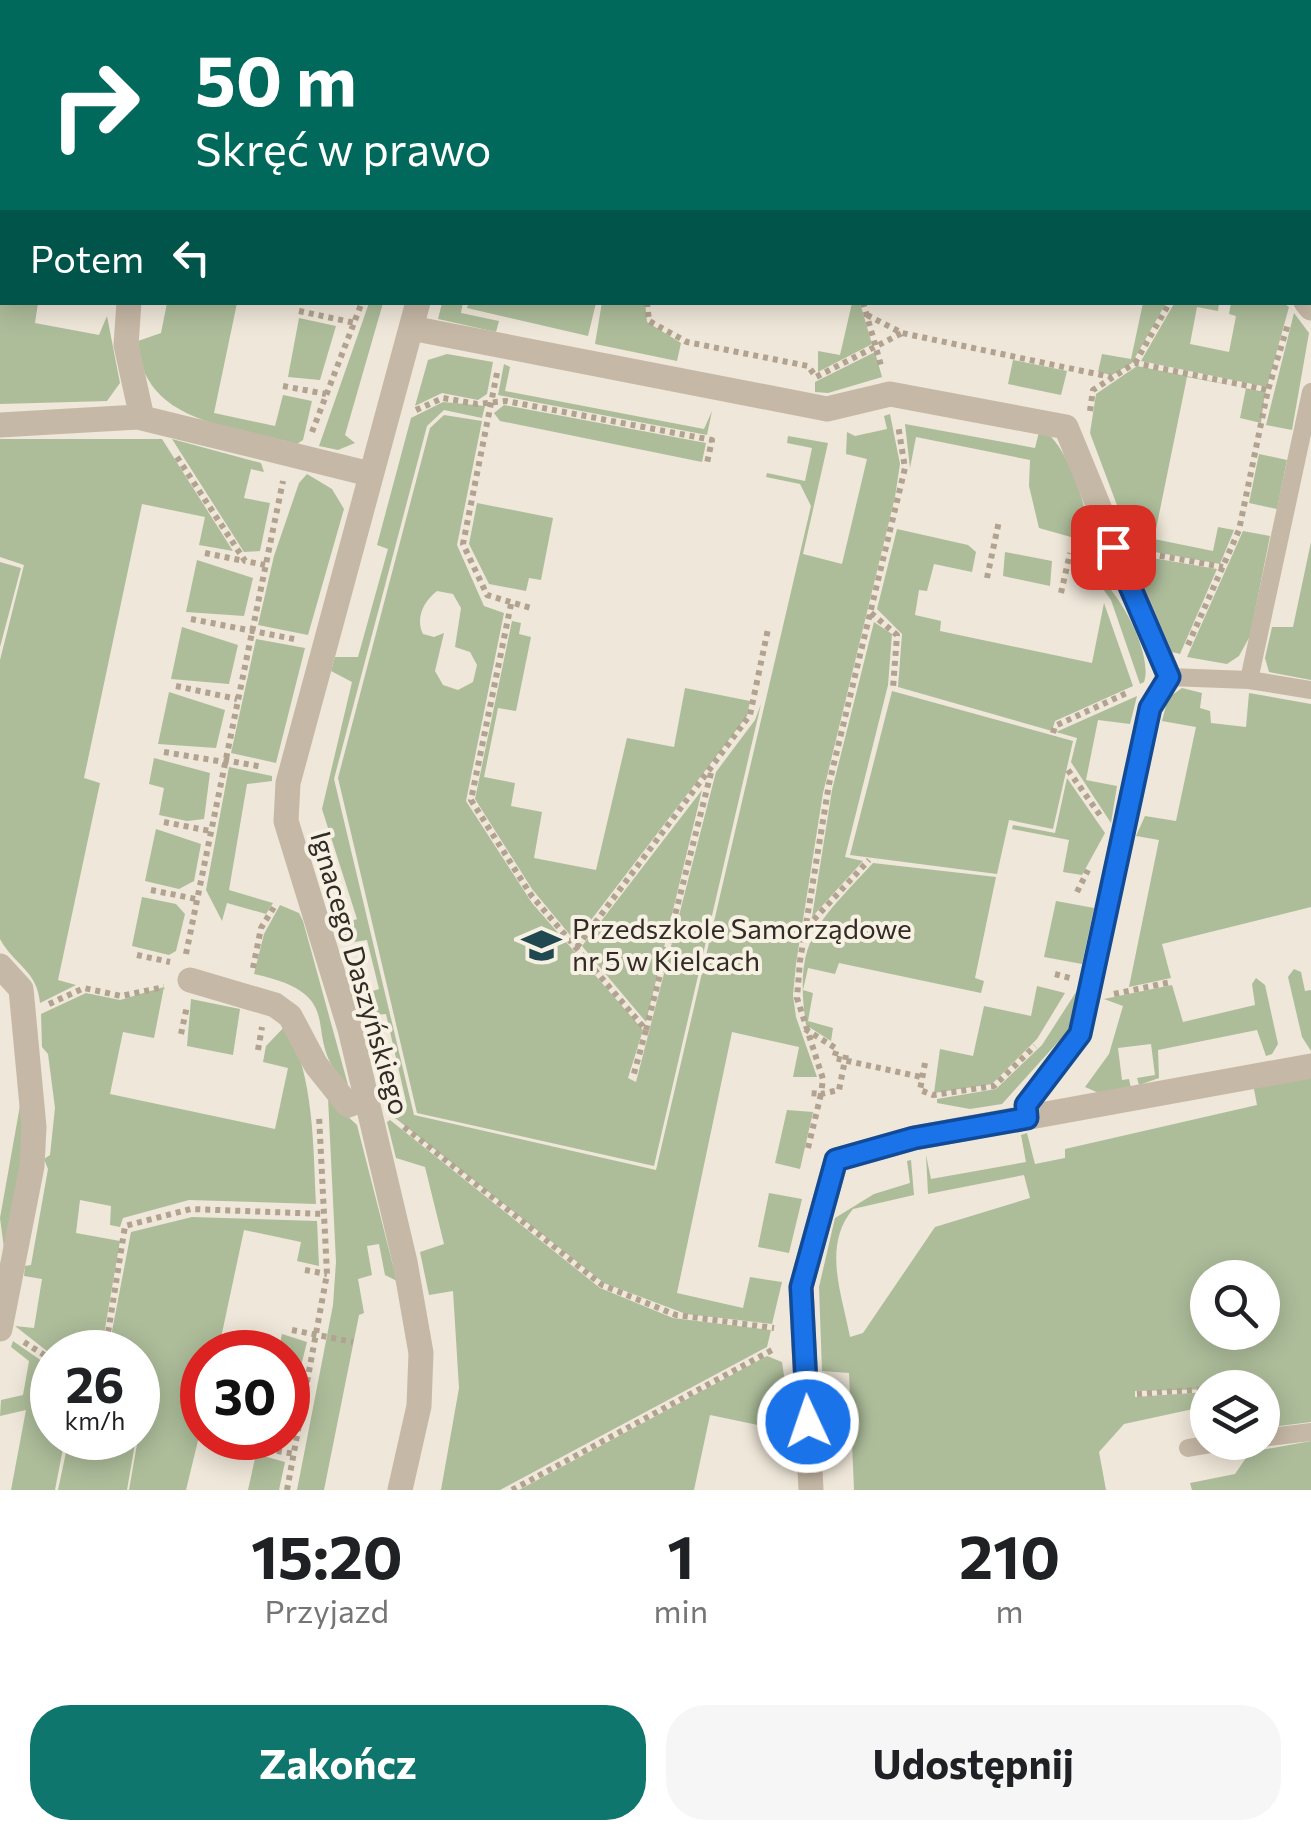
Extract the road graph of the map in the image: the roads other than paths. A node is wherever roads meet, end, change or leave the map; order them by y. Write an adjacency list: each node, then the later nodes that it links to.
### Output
1 (129, 305): 5 (street)
2 (417, 305): 3 (street, Ignacego Daszyńskiego)
3 (411, 328): 7 (street, Ignacego Daszyńskiego); 8 (street)
4 (1311, 392): 9 (lane)
5 (149, 420): 6 (street); 7 (street)
6 (0, 425)
7 (370, 474): 14 (street, Ignacego Daszyńskiego)
8 (1169, 677): 9 (lane); 15 (lane)
9 (1249, 680): 10 (lane)
10 (1311, 690)
11 (0, 966): 16 (street)
12 (190, 980): 14 (street)
13 (1311, 1066): 15 (street)
14 (366, 1098): 19 (street, Ignacego Daszyńskiego)
15 (1027, 1118): 20 (street)
16 (0, 1329)
17 (1311, 1432): 18 (lane)
18 (1280, 1436)
19 (400, 1490)
20 (811, 1490)

